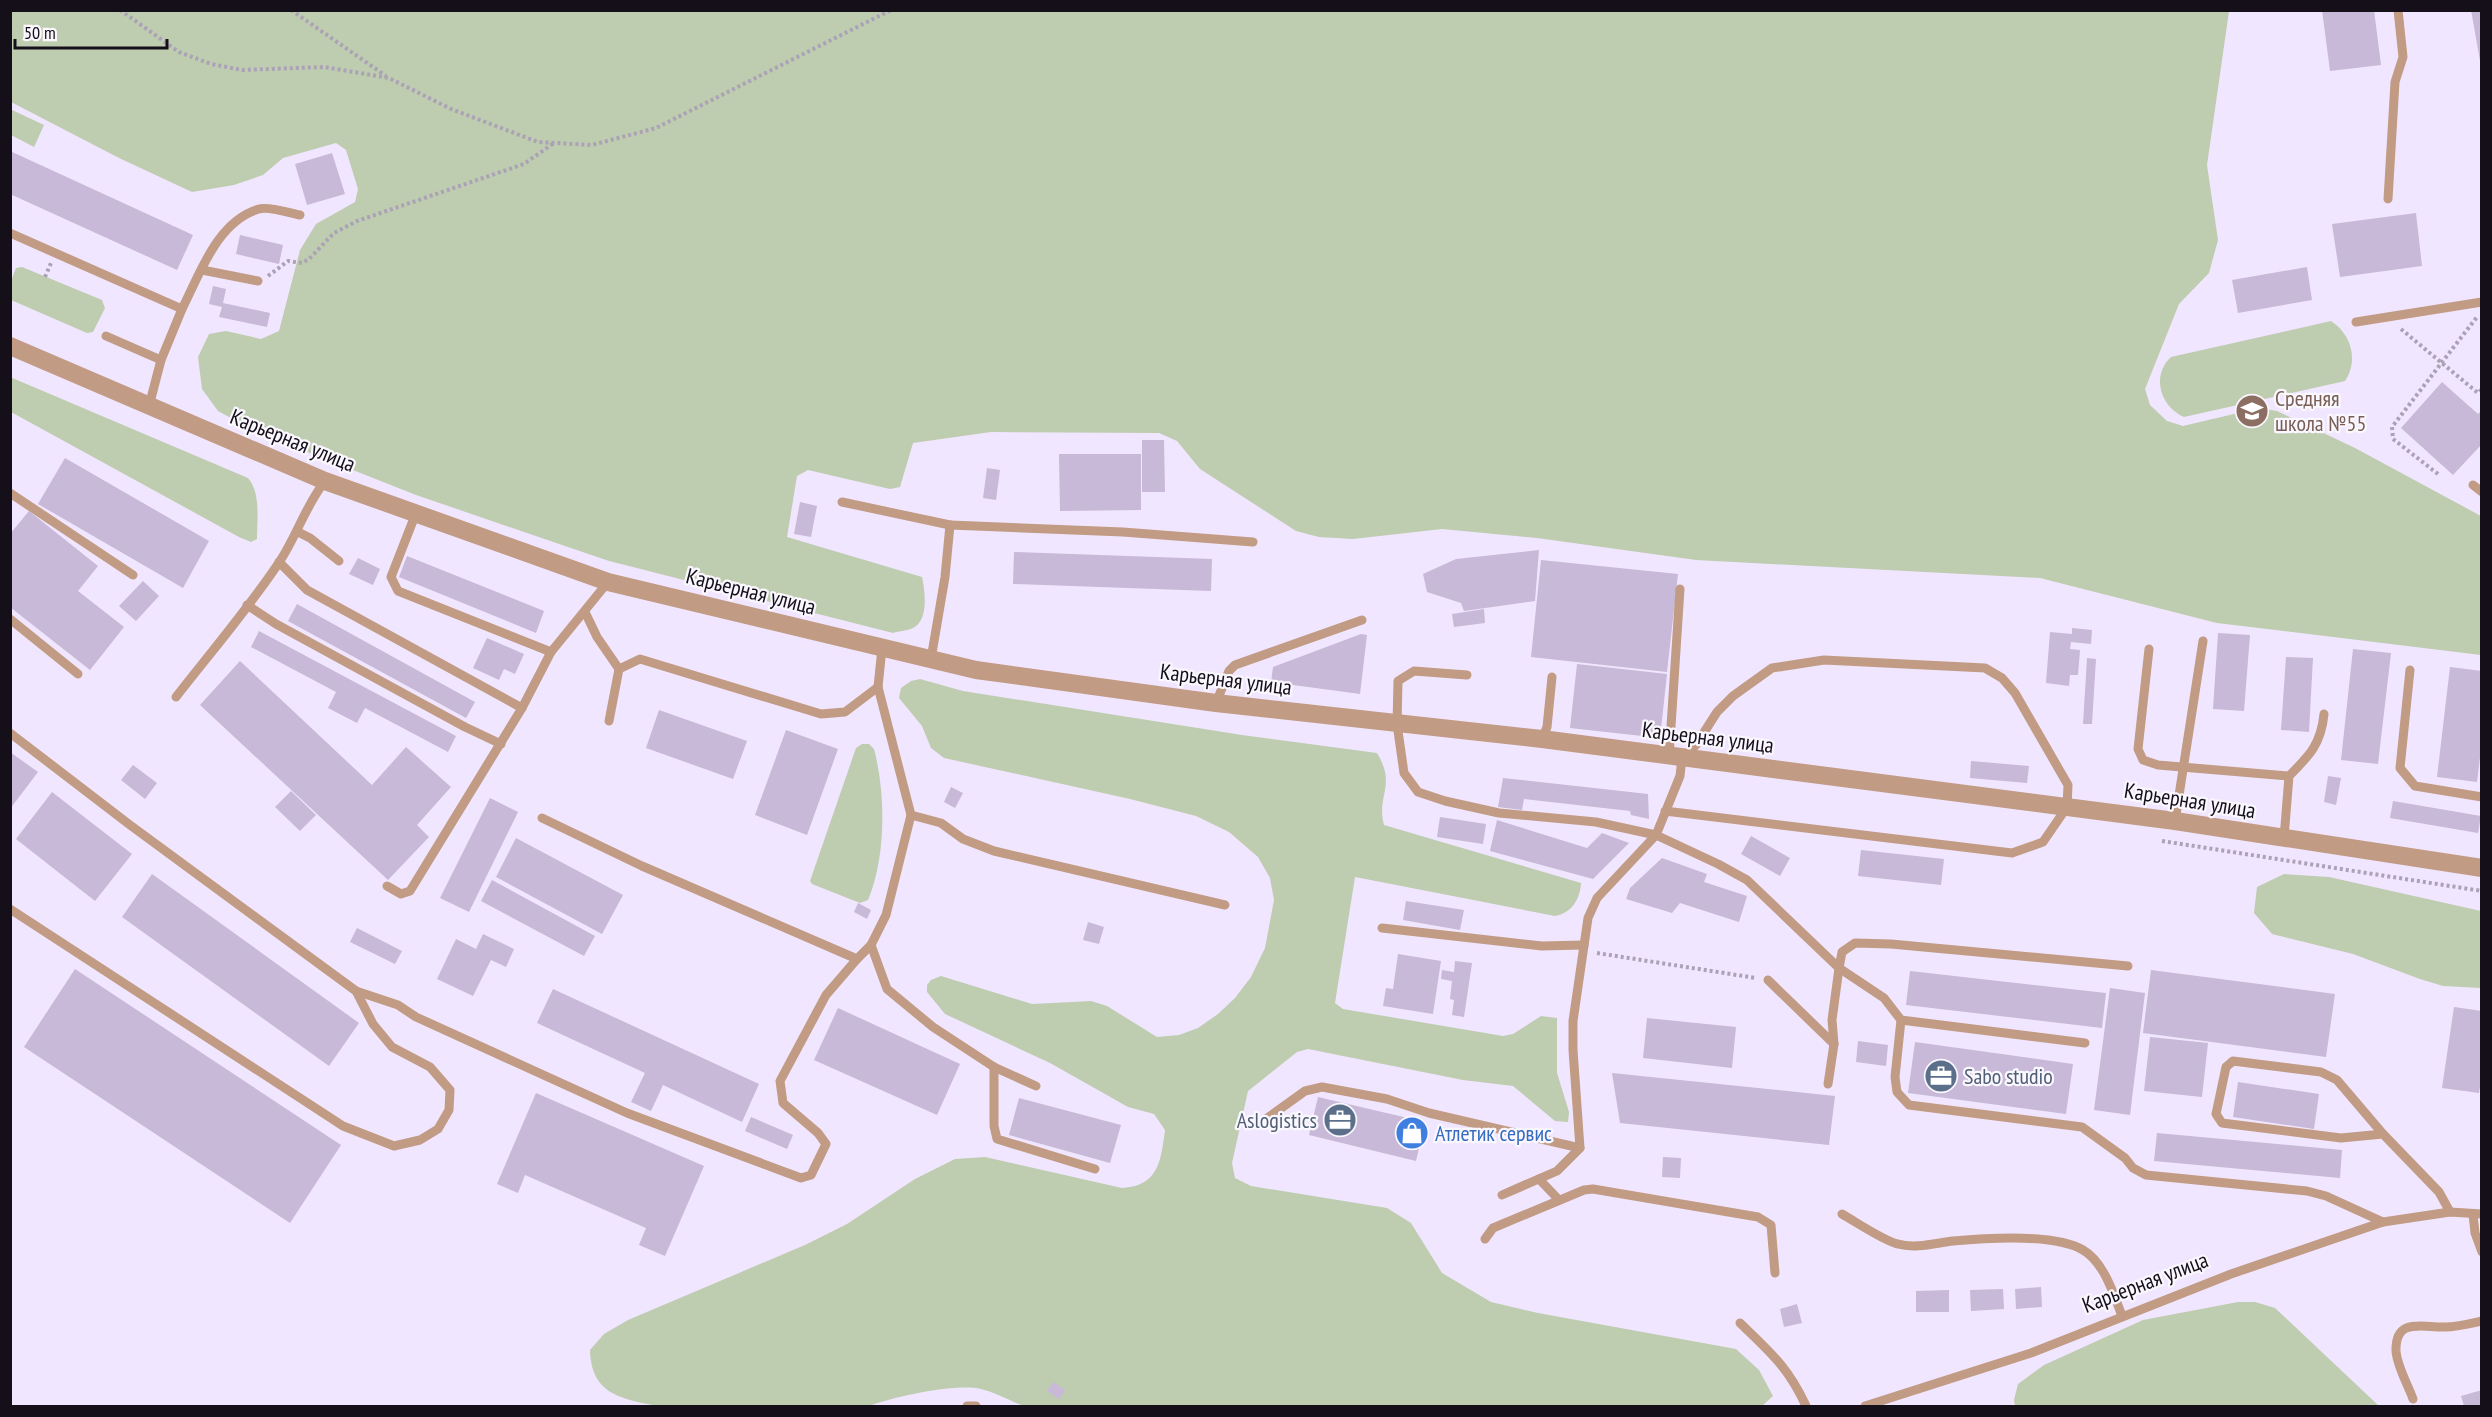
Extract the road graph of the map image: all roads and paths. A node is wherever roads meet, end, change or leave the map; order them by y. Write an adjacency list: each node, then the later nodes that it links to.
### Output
1 (120, 10): 5 (path)
2 (291, 10): 5 (path)
3 (891, 10): 6 (path)
4 (2398, 10): 7 (lane)
5 (389, 78): 6 (path)
6 (555, 143): 11 (path)
7 (2388, 199)
8 (300, 215): 10 (lane)
9 (10, 233): 13 (lane)
10 (202, 270): 11 (lane); 13 (lane)
11 (258, 280)
12 (2481, 302): 15 (lane)
13 (182, 309): 19 (lane)
14 (2481, 311): 20 (path)
15 (2386, 317): 16 (lane); 20 (path)
16 (2356, 322)
17 (106, 336): 19 (lane)
18 (10, 345): 22 (street, Карьерная улица)
19 (161, 360): 22 (lane)
20 (2442, 361): 21 (path); 23 (path)
21 (2481, 389)
22 (149, 406): 24 (street, Карьерная улица)
23 (2438, 474)
24 (326, 481): 29 (street, Карьерная улица); 31 (lane)
25 (2473, 485): 26 (lane)
26 (2481, 492)
27 (10, 493): 35 (lane)
28 (842, 502): 30 (lane)
29 (416, 513): 36 (street, Карьерная улица); 45 (lane)
30 (950, 525): 32 (lane); 46 (lane)
31 (298, 531): 33 (lane); 34 (lane)
32 (1253, 542)
33 (339, 561)
34 (279, 562): 38 (lane); 55 (lane)
35 (134, 575)
36 (608, 582): 39 (lane); 43 (street, Карьерная улица)
37 (1680, 589): 62 (lane)
38 (248, 605): 53 (lane); 61 (lane)
39 (585, 612): 45 (lane); 47 (lane)
40 (10, 619): 49 (lane)
41 (1362, 620): 54 (lane)
42 (2203, 641): 63 (lane)
43 (882, 648): 46 (street, Карьерная улица); 52 (lane)
44 (2149, 650): 63 (lane)
45 (552, 652): 55 (lane)
46 (931, 659): 54 (street, Карьерная улица)
47 (619, 669): 52 (lane); 57 (lane)
48 (2410, 670): 65 (lane)
49 (78, 674)
50 (1467, 675): 58 (lane)
51 (1552, 677): 60 (lane)
52 (878, 687): 68 (lane)
53 (176, 697)
54 (1216, 703): 58 (street, Карьерная улица)
55 (522, 708): 61 (lane)
56 (2324, 714): 64 (lane)
57 (609, 721)
58 (1397, 724): 60 (street, Карьерная улица); 71 (lane)
59 (10, 733): 86 (lane)
60 (1542, 739): 62 (street, Карьерная улица)
61 (501, 744): 75 (lane)
62 (1676, 757): 66 (street, Карьерная улица); 66 (lane); 67 (lane)
63 (2183, 767): 64 (lane); 70 (lane)
64 (2289, 776): 72 (lane)
65 (2481, 797)
66 (2067, 807): 67 (lane); 70 (street, Карьерная улица)
67 (1665, 811): 71 (lane)
68 (911, 815): 77 (lane); 80 (lane)
69 (542, 818): 82 (lane)
70 (2175, 821): 72 (street, Карьерная улица)
71 (1656, 835): 81 (lane); 84 (lane)
72 (2284, 838): 74 (street, Карьерная улица)
73 (2159, 840): 76 (path)
74 (2481, 868)
75 (387, 886)
76 (2481, 891)
77 (1225, 905)
78 (10, 909): 86 (lane)
79 (1382, 927): 81 (lane)
80 (871, 945): 82 (lane); 90 (lane)
81 (1583, 947): 85 (path); 95 (lane)
82 (857, 959): 86 (lane)
83 (2128, 966): 84 (lane)
84 (1839, 968): 87 (lane); 89 (lane)
85 (1768, 980): 89 (lane)
86 (356, 991)
87 (1901, 1020): 88 (lane); 103 (lane)
88 (2085, 1042)
89 (1834, 1044): 91 (lane)
90 (994, 1067): 92 (lane); 96 (lane)
91 (1828, 1084)
92 (1036, 1086)
93 (1266, 1119): 95 (lane)
94 (2383, 1134): 94 (lane); 100 (lane)
95 (1580, 1148): 97 (lane)
96 (1095, 1169)
97 (1539, 1179): 98 (lane); 99 (lane)
98 (1502, 1195)
99 (1559, 1200): 104 (lane); 106 (lane)
100 (2450, 1212): 102 (lane, Карьерная улица); 103 (lane, Карьерная улица)
101 (1842, 1214): 107 (lane)
102 (2477, 1214): 105 (lane)
103 (2383, 1222): 107 (lane, Карьерная улица)
104 (1485, 1239)
105 (2481, 1252)
106 (1775, 1273)
107 (2122, 1316): 114 (lane, Карьерная улица)
108 (2481, 1322): 110 (lane)
109 (1740, 1323): 113 (lane)
110 (2413, 1399)
111 (967, 1407): 112 (lane)
112 (976, 1407)
113 (1806, 1407)
114 (1865, 1407)

